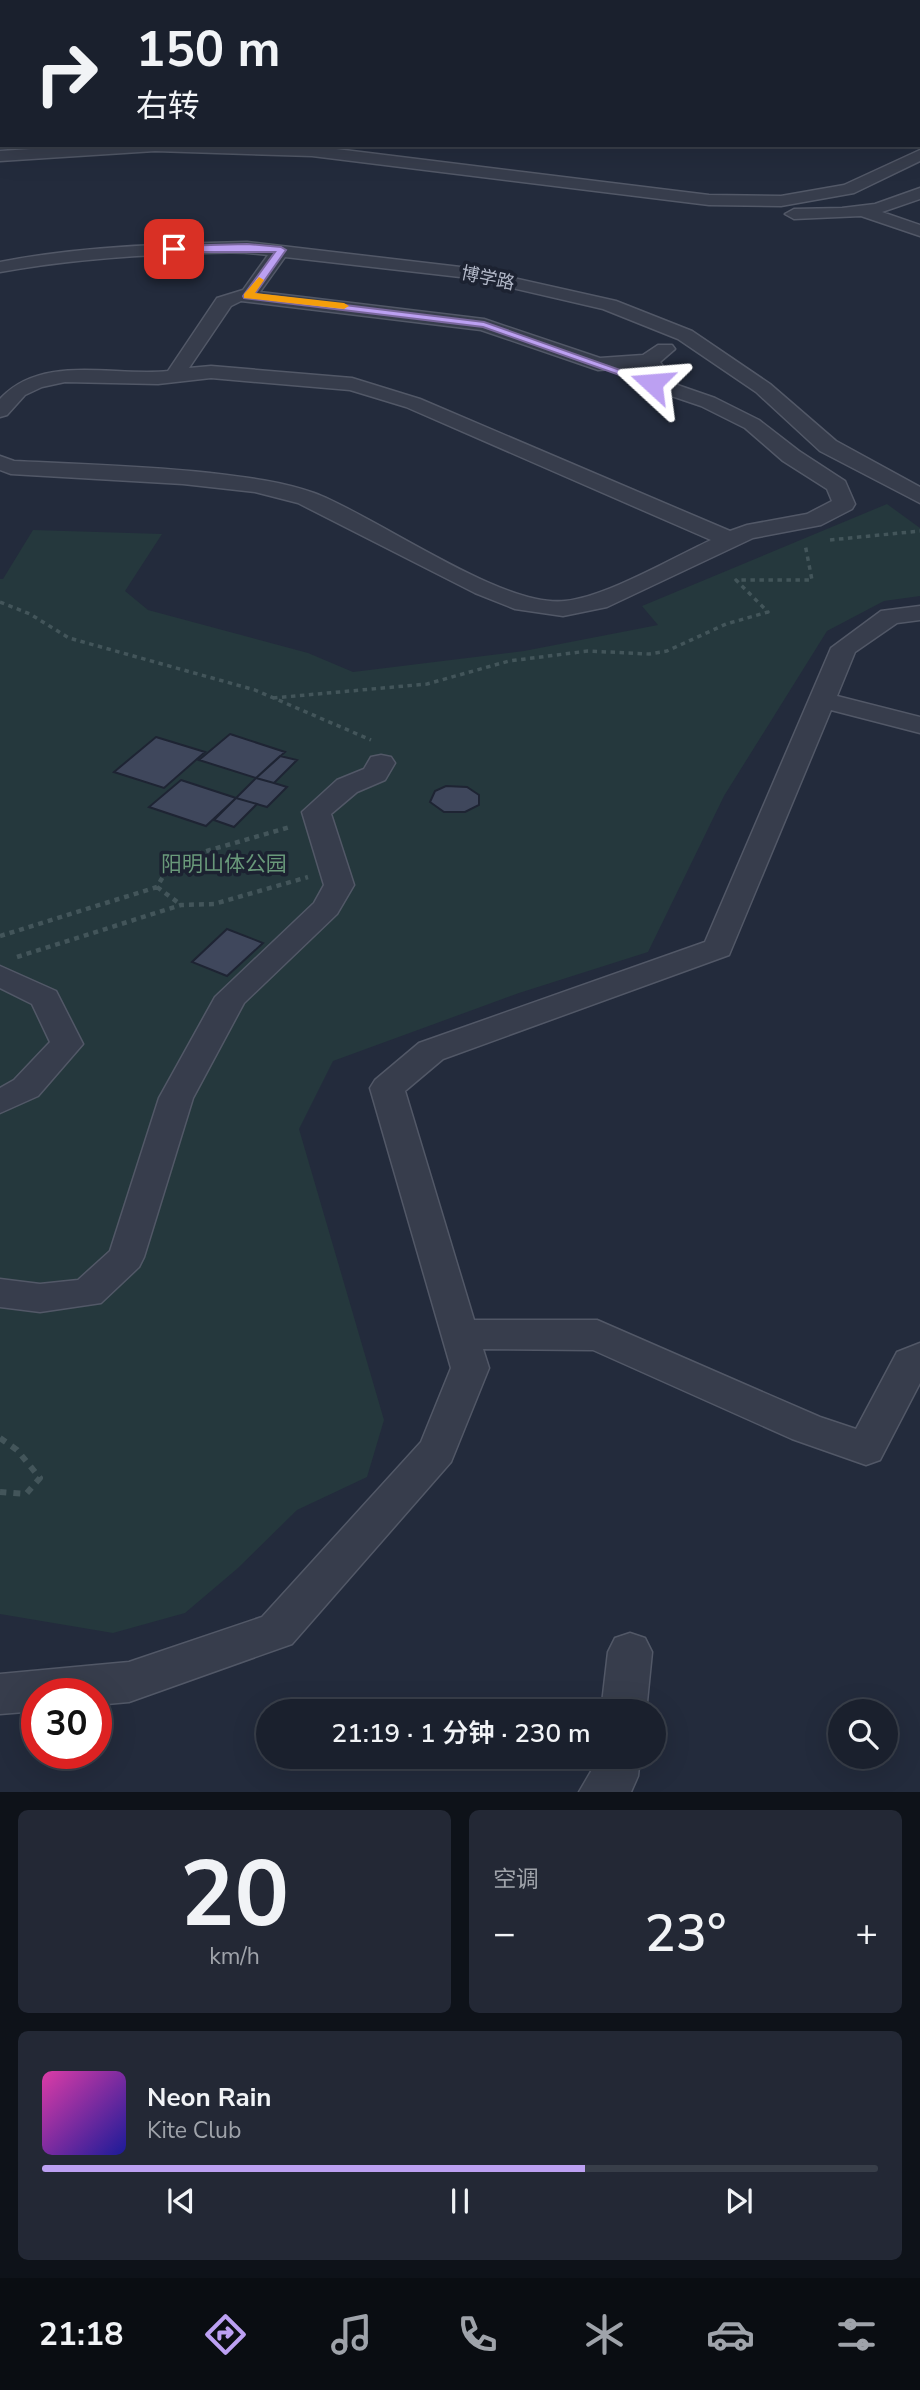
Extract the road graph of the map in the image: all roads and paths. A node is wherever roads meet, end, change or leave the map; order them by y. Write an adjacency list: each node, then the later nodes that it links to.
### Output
1 (140, 147): 4 (street)
2 (186, 147): 3 (street)
3 (920, 155)
4 (0, 156)
5 (918, 196): 6 (street)
6 (862, 211): 7 (street); 8 (street)
7 (762, 214)
8 (920, 230)
9 (281, 250): 10 (street, 博学路); 11 (street); 12 (street, 博学路)
10 (0, 267)
11 (248, 296): 14 (street); 15 (street)
12 (685, 335): 13 (street); 19 (street, 博学路)
13 (648, 360): 14 (street); 16 (street)
14 (598, 364): 16 (street)
15 (175, 375): 17 (street); 21 (street)
16 (652, 383): 21 (street)
17 (0, 411)
18 (0, 463): 21 (street)
19 (920, 496)
20 (920, 531): 24 (path)
21 (731, 540)
22 (0, 602): 24 (path)
23 (920, 613): 25 (street)
24 (273, 698): 27 (path)
25 (822, 700): 26 (street); 36 (street)
26 (920, 725)
27 (381, 763): 28 (street)
28 (318, 819): 29 (street); 30 (path)
29 (334, 869): 31 (path); 35 (street)
30 (157, 887): 31 (path); 32 (path)
31 (181, 905): 33 (path)
32 (0, 936)
33 (6, 967): 34 (street)
34 (0, 1102)
35 (0, 1293)
36 (460, 1334): 37 (street); 41 (street)
37 (920, 1358)
38 (0, 1437): 39 (path)
39 (0, 1492)
40 (630, 1652): 42 (street)
41 (0, 1694)
42 (625, 1699)
43 (616, 1769): 44 (street)
44 (602, 1791)

